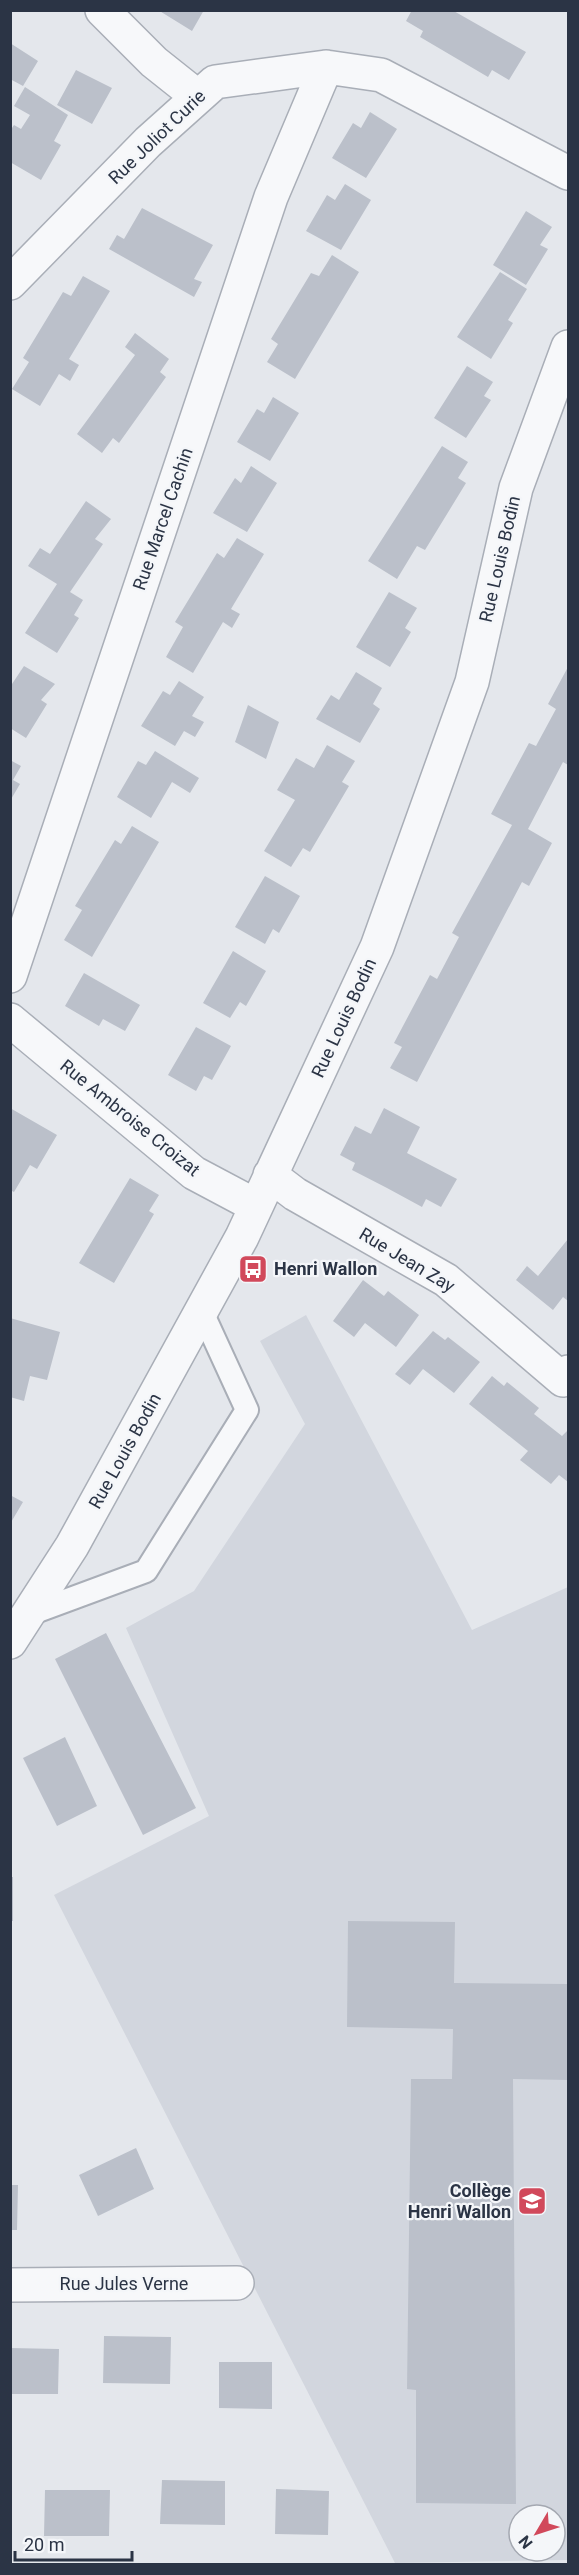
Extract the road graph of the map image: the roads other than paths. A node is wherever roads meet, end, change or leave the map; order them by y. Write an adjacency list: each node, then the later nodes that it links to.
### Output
1 (102, 10): 3 (street)
2 (326, 67): 3 (street, Rue Joliot Curie); 4 (street, Rue Joliot Curie); 7 (street, Rue Marcel Cachin)
3 (198, 97): 5 (street, Rue Joliot Curie)
4 (568, 172)
5 (10, 284)
6 (568, 348): 9 (street, Rue Louis Bodin)
7 (10, 976)
8 (10, 1020): 10 (street, Rue Ambroise Croizat)
9 (270, 1175): 10 (street, Rue Louis Bodin); 12 (street, Rue Jean Zay)
10 (256, 1206): 11 (street, Rue Louis Bodin)
11 (202, 1312): 13 (street, Rue Louis Bodin); 13 (lane)
12 (567, 1379)
13 (16, 1624)
14 (237, 2283): 15 (street, Rue Jules Verne)
15 (10, 2285)

